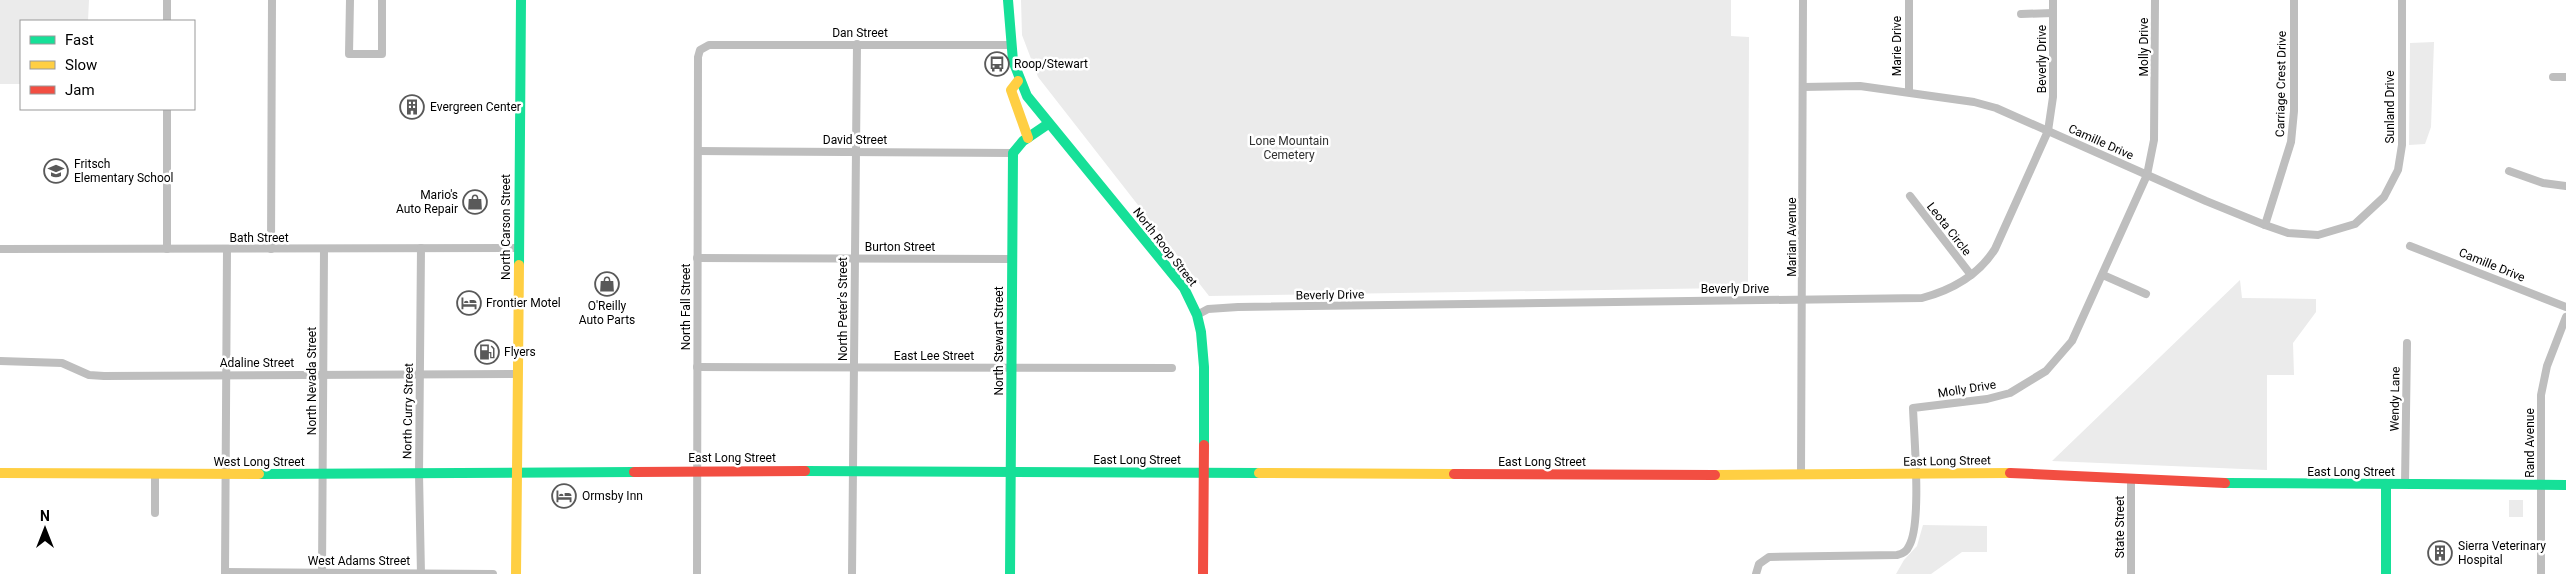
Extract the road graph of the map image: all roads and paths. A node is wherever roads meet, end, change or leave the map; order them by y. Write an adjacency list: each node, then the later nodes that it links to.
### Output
1 (167, 0): 15 (street)
2 (272, 0): 43 (street)
3 (350, 0): 4 (street)
4 (382, 0)
5 (521, 0): 39 (street, North Carson Street)
6 (1008, 0): 18 (street, North Roop Street)
7 (1803, 0): 22 (street, Marian Avenue)
8 (1909, 0): 23 (street, Marie Drive)
9 (2054, 0): 13 (street, Beverly Drive)
10 (2155, 0): 32 (street, Molly Drive)
11 (2294, 0): 36 (street, Carriage Crest Drive)
12 (2402, 0): 35 (street, Sunland Drive)
13 (2054, 13): 14 (street); 26 (street, Beverly Drive)
14 (2021, 14)
15 (167, 20)
16 (857, 44): 17 (street, Dan Street); 18 (street, Dan Street); 29 (street, North Peter's Street)
17 (709, 45): 28 (street, North Fall Street)
18 (1010, 45): 21 (street, North Roop Street)
19 (2553, 77): 20 (street)
20 (2566, 77)
21 (1018, 81): 25 (street, North Roop Street); 27 (street)
22 (1803, 87): 23 (street, Camille Drive); 51 (street, Marian Avenue)
23 (1909, 92): 26 (street, Camille Drive)
24 (167, 110): 41 (street)
25 (1048, 124): 27 (street); 53 (street, North Roop Street)
26 (2048, 131): 32 (street, Camille Drive); 48 (street, Beverly Drive)
27 (1028, 138): 30 (street)
28 (698, 151): 29 (street, David Street); 45 (street, North Fall Street)
29 (856, 151): 30 (street, David Street); 46 (street, North Peter's Street)
30 (1013, 153): 47 (street, North Stewart Street)
31 (2509, 171): 33 (street)
32 (2147, 176): 36 (street, Camille Drive); 49 (street, Molly Drive)
33 (2566, 186)
34 (1910, 196): 48 (street, Leota Circle)
35 (2375, 206): 36 (street, Camille Drive)
36 (2265, 225)
37 (2410, 246): 52 (street, Camille Drive)
38 (421, 248): 39 (street, Bath Street); 44 (street, Bath Street); 64 (street, North Curry Street)
39 (519, 248): 62 (street, North Carson Street)
40 (0, 249): 41 (street, Bath Street)
41 (167, 249): 42 (street, Bath Street)
42 (227, 249): 43 (street, Bath Street); 63 (street)
43 (271, 249): 44 (street, Bath Street)
44 (324, 249): 61 (street, North Nevada Street)
45 (697, 258): 46 (street, Burton Street); 57 (street, North Fall Street)
46 (854, 258): 47 (street, Burton Street); 58 (street, North Peter's Street)
47 (1012, 259): 59 (street, North Stewart Street)
48 (1971, 275): 51 (street, Beverly Drive)
49 (2103, 275): 50 (street); 76 (street, Molly Drive)
50 (2146, 294)
51 (1803, 301): 53 (street, Beverly Drive); 75 (street, Marian Avenue)
52 (2566, 307)
53 (1197, 315): 70 (street, North Roop Street)
54 (2566, 317): 80 (street, Rand Avenue)
55 (2407, 343): 79 (street, Wendy Lane)
56 (0, 361): 63 (street, Adaline Street)
57 (697, 367): 58 (street, East Lee Street); 65 (street, North Fall Street)
58 (854, 367): 59 (street, East Lee Street); 66 (street, North Peter's Street)
59 (1012, 367): 60 (street, East Lee Street); 67 (street, North Stewart Street)
60 (1172, 368)
61 (323, 374): 63 (street, Adaline Street); 64 (street, Adaline Street); 73 (street, North Nevada Street)
62 (518, 374): 64 (street, Adaline Street); 69 (street, North Carson Street)
63 (225, 375): 72 (street)
64 (420, 375): 74 (street, North Curry Street)
65 (696, 471): 66 (street, East Long Street); 69 (street, East Long Street); 88 (street, North Fall Street)
66 (852, 471): 67 (street, East Long Street); 89 (street, North Peter's Street)
67 (1011, 472): 70 (street, East Long Street); 90 (street, North Stewart Street)
68 (0, 473): 71 (street, West Long Street)
69 (517, 473): 74 (street, West Long Street); 87 (street, North Carson Street)
70 (1203, 473): 75 (street, East Long Street); 91 (street, North Roop Street)
71 (155, 474): 72 (street, West Long Street); 82 (street)
72 (226, 474): 73 (street, West Long Street); 83 (street)
73 (323, 474): 74 (street, West Long Street); 84 (street, North Nevada Street)
74 (419, 474): 85 (street, North Curry Street)
75 (1801, 474): 76 (street, East Long Street)
76 (1915, 474): 77 (street, East Long Street); 92 (street, Molly Drive)
77 (2131, 480): 78 (street, East Long Street); 93 (street, State Street)
78 (2386, 484): 79 (street, East Long Street); 94 (street)
79 (2405, 484): 80 (street, East Long Street)
80 (2542, 485): 81 (street, East Long Street); 95 (street, Rand Avenue)
81 (2566, 485)
82 (155, 513)
83 (225, 573): 84 (street, West Adams Street)
84 (322, 573): 85 (street, West Adams Street)
85 (421, 573): 86 (street, West Adams Street)
86 (492, 574)
87 (516, 574)
88 (697, 574)
89 (852, 574)
90 (1010, 574)
91 (1203, 574)
92 (1756, 574)
93 (2131, 574)
94 (2386, 574)
95 (2541, 574)

